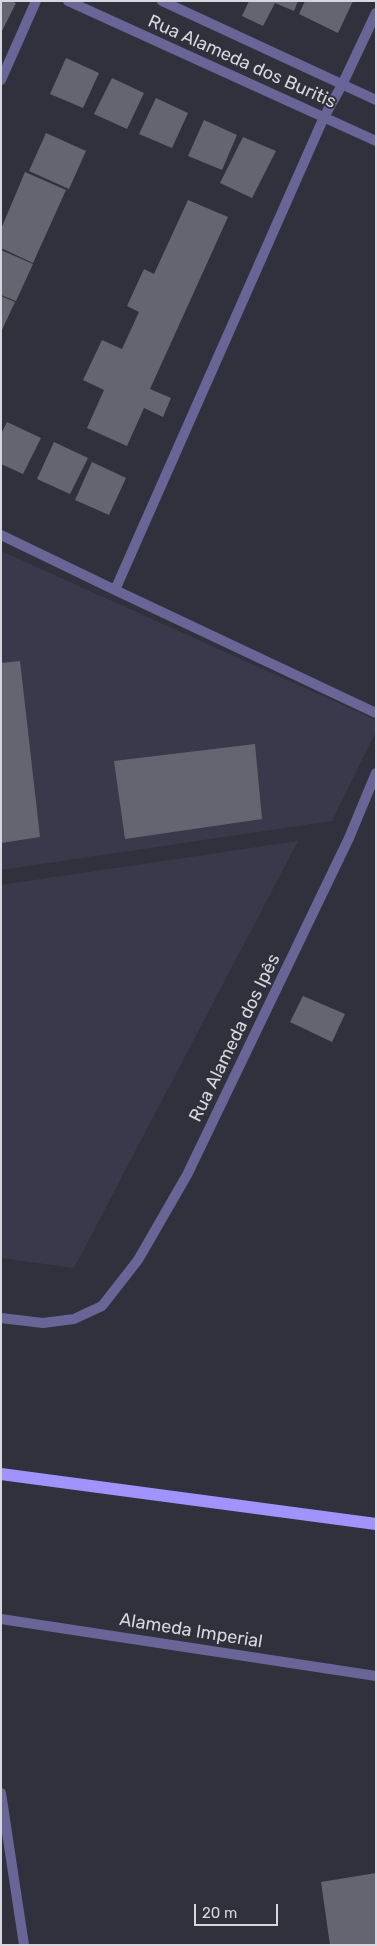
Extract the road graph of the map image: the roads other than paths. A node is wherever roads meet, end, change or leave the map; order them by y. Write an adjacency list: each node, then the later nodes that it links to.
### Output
1 (36, 1): 5 (street)
2 (68, 1): 8 (street, Rua Alameda dos Buritis)
3 (162, 1): 6 (street, Rua Alameda dos Buritis)
4 (376, 12): 6 (street)
5 (1, 80)
6 (342, 85): 7 (street, Rua Alameda dos Buritis); 8 (street)
7 (376, 100)
8 (324, 117): 9 (street, Rua Alameda dos Buritis); 11 (street)
9 (376, 141)
10 (1, 535): 11 (street)
11 (115, 590): 12 (street)
12 (376, 713)
13 (376, 772): 14 (street, Rua Alameda dos Ipês)
14 (1, 1318)
15 (1, 1474): 16 (main road)
16 (376, 1524)
17 (1, 1619): 18 (street, Alameda Imperial)
18 (376, 1676)
19 (1, 1793): 20 (street)
20 (24, 1945)

